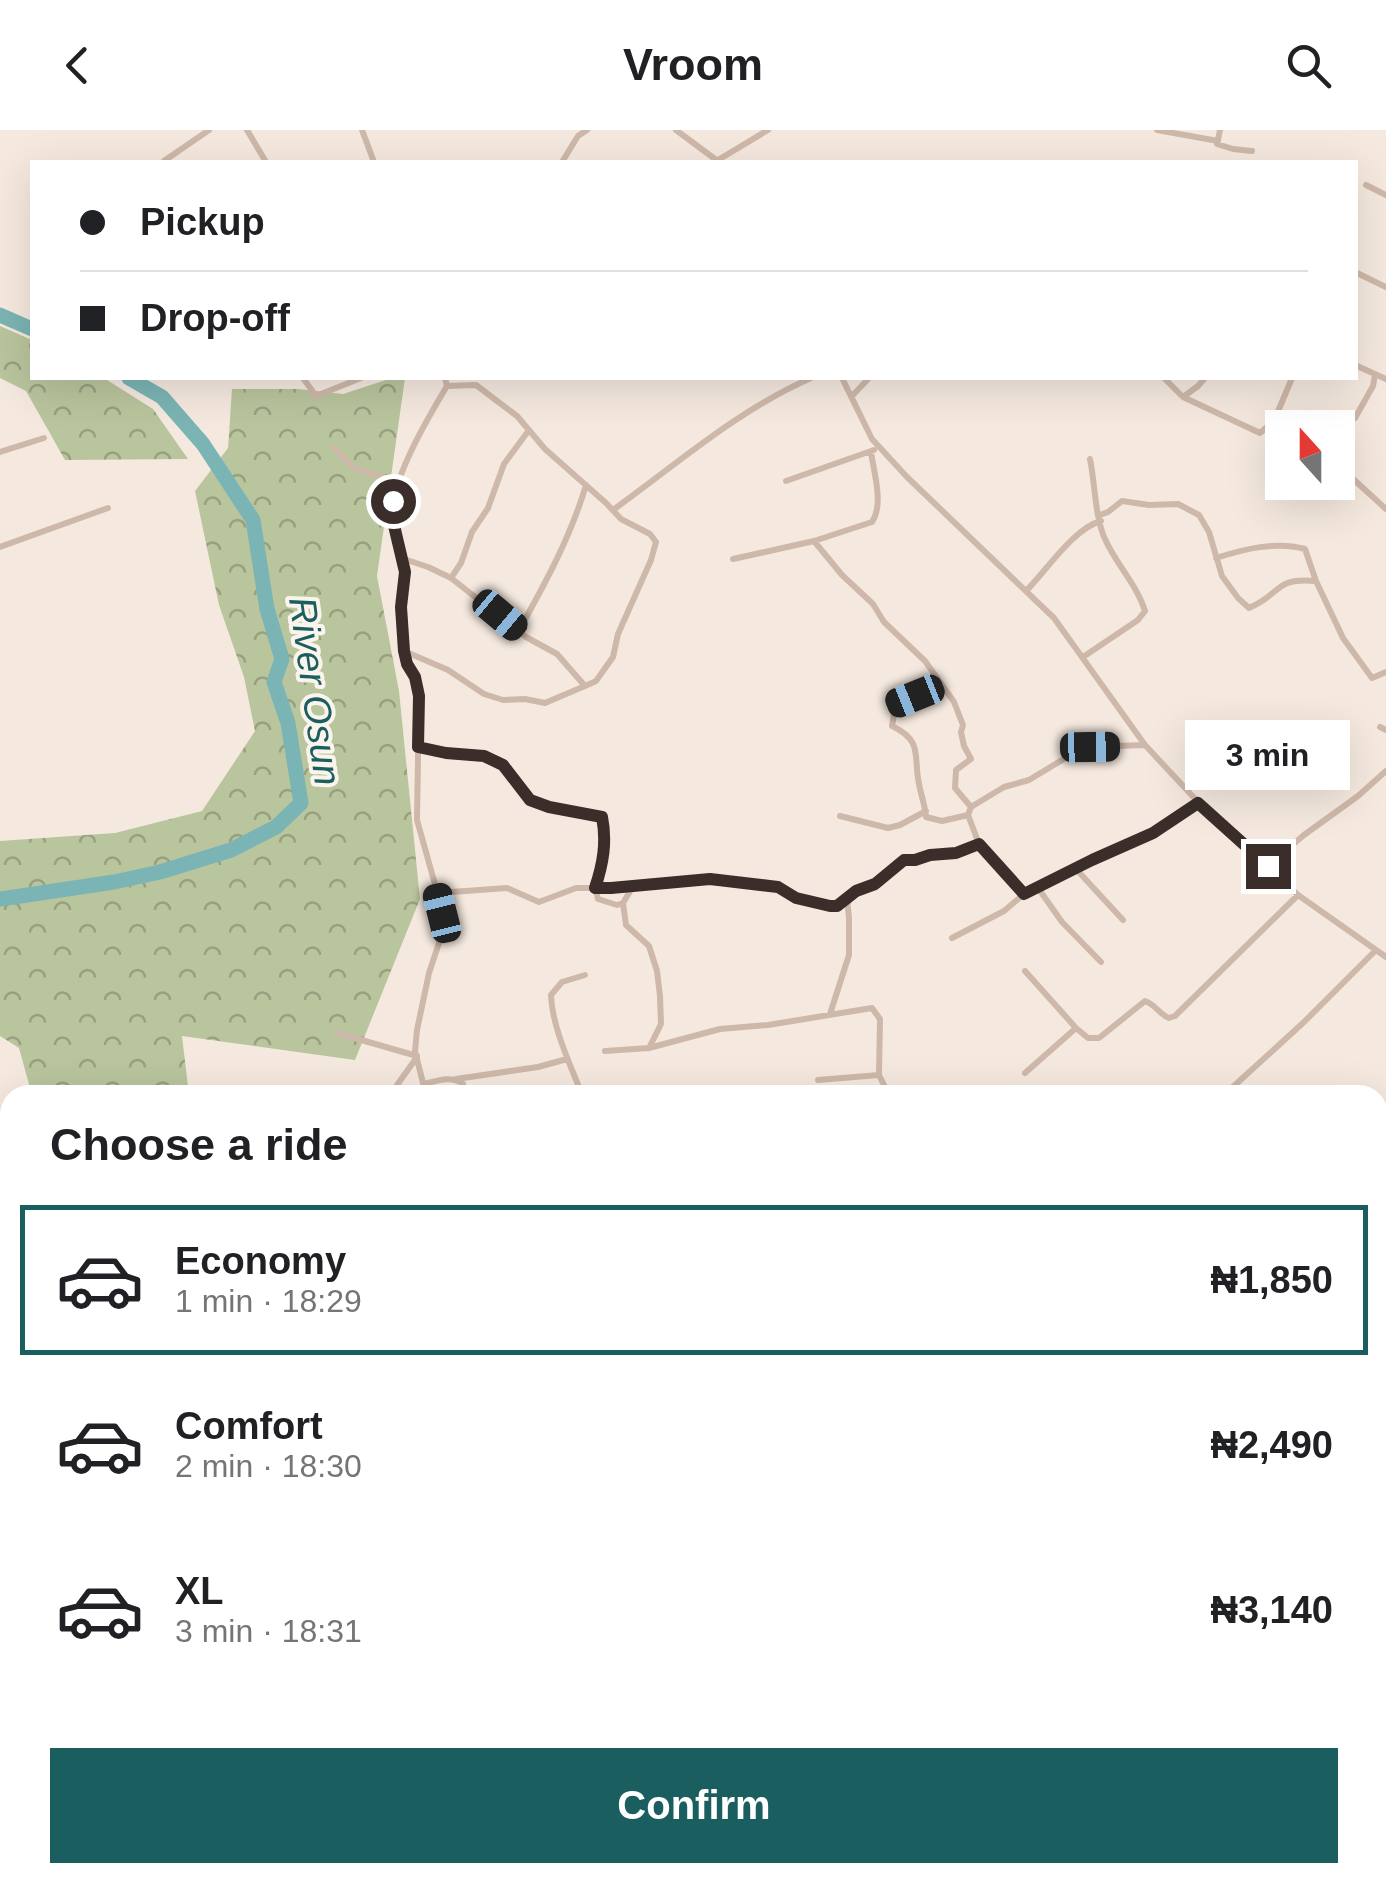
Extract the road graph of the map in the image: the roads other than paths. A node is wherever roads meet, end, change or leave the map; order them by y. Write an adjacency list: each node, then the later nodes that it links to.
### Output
1 (209, 130): 11 (street)
2 (247, 130): 12 (street)
3 (362, 130): 13 (street)
4 (587, 130): 14 (street)
5 (676, 130): 15 (street)
6 (768, 130): 16 (street)
7 (1156, 130): 9 (street)
8 (1220, 130): 9 (street)
9 (1218, 141): 10 (street)
10 (1252, 151)
11 (164, 160)
12 (265, 160)
13 (370, 160)
14 (563, 160)
15 (718, 160)
16 (721, 160)
17 (1366, 185): 18 (street)
18 (1386, 195)
19 (1358, 273): 20 (street)
20 (1386, 287)
21 (1358, 366): 22 (street)
22 (1375, 375): 23 (street); 35 (street)
23 (1386, 379)
24 (304, 380): 25 (street)
25 (356, 380)
26 (805, 380): 48 (street)
27 (843, 380): 33 (street)
28 (867, 380): 33 (street)
29 (1166, 380): 34 (street)
30 (1202, 380): 34 (street)
31 (1291, 380): 34 (street)
32 (446, 382): 36 (street); 44 (street)
33 (852, 396): 39 (street)
34 (1184, 397)
35 (1355, 418)
36 (529, 430): 45 (street); 55 (street)
37 (44, 438): 40 (street)
38 (334, 448): 44 (street)
39 (875, 449): 42 (street); 50 (street); 57 (street)
40 (0, 452)
41 (1090, 459): 49 (street)
42 (786, 481)
43 (1355, 481): 47 (street)
44 (399, 482): 52 (street)
45 (586, 485): 48 (street); 58 (street)
46 (108, 508): 51 (street)
47 (1386, 509)
48 (613, 510): 63 (street)
49 (1100, 518): 53 (street); 57 (street); 60 (street)
50 (814, 541): 54 (street); 62 (street)
51 (0, 547)
52 (401, 558): 55 (street); 59 (street)
53 (1216, 558): 56 (street); 56 (street)
54 (732, 559)
55 (452, 578): 58 (street)
56 (1316, 581): 61 (street)
57 (1027, 590): 60 (street)
58 (519, 630): 63 (street)
59 (404, 651): 63 (street); 65 (street)
60 (1083, 658): 64 (street)
61 (1386, 672)
62 (938, 678): 68 (street); 69 (street)
63 (585, 686)
64 (1145, 746): 67 (street); 69 (street)
65 (418, 747): 75 (street); 77 (street)
66 (1386, 771): 72 (street)
67 (1198, 803): 72 (street); 73 (street)
68 (926, 810): 69 (street); 70 (street)
69 (970, 811): 71 (street)
70 (840, 816)
71 (979, 844): 78 (street); 80 (street)
72 (1268, 866): 79 (street)
73 (1076, 869): 76 (street); 82 (street)
74 (633, 886): 75 (street); 80 (street); 81 (street)
75 (595, 888): 77 (street); 81 (street)
76 (1038, 888): 78 (street); 86 (street)
77 (438, 893): 94 (street)
78 (1024, 894): 83 (street)
79 (1298, 895): 84 (street); 90 (street)
80 (846, 898): 89 (street)
81 (623, 903): 92 (street)
82 (1122, 920)
83 (952, 938)
84 (1376, 950): 85 (street); 103 (street)
85 (1386, 957)
86 (1101, 962)
87 (1025, 971): 90 (street)
88 (585, 975): 95 (street)
89 (830, 1014): 92 (street); 97 (street)
90 (1076, 1028): 96 (street)
91 (337, 1033): 94 (street)
92 (648, 1048): 93 (street)
93 (605, 1051)
94 (418, 1056): 99 (street); 100 (street)
95 (568, 1058): 99 (street); 101 (street)
96 (1026, 1072)
97 (879, 1074): 98 (street); 102 (street)
98 (818, 1080)
99 (424, 1084)
100 (397, 1085)
101 (578, 1085)
102 (884, 1085)
103 (1235, 1085)

